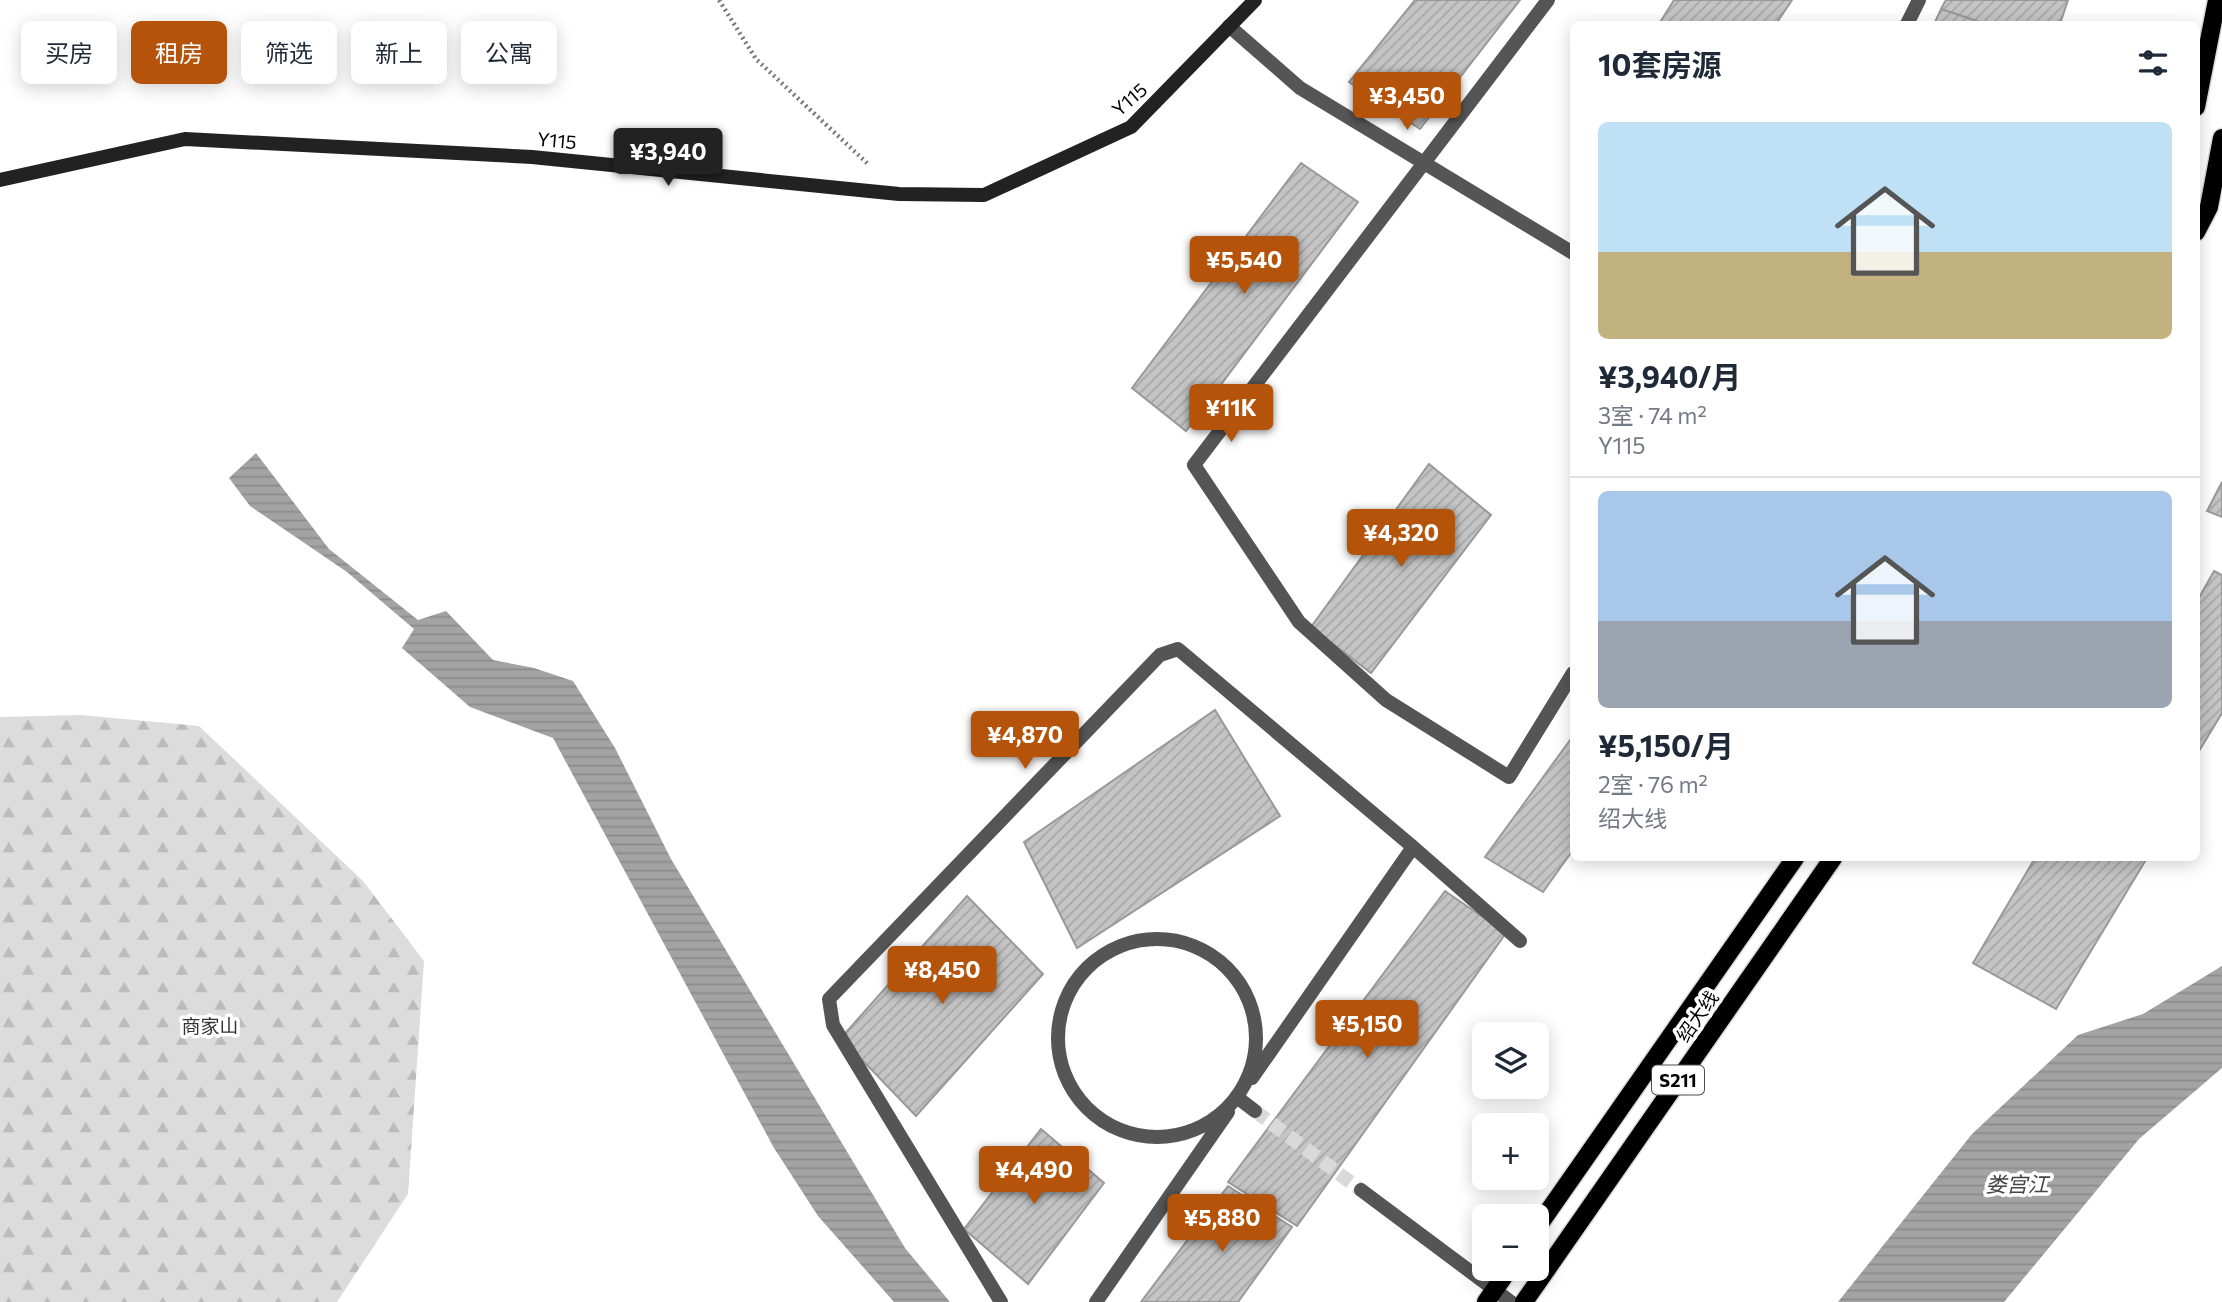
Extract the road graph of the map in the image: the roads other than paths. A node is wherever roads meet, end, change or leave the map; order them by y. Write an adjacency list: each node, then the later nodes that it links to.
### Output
1 (1255, 0): 6 (street, Y115)
2 (1548, 0): 9 (street)
3 (1919, 0): 5 (street)
4 (2217, 0): 7 (main road)
5 (1908, 21)
6 (1229, 26): 9 (street); 10 (street, Y115)
7 (2200, 87)
8 (2222, 138): 11 (main road)
9 (1424, 163): 12 (street); 13 (street)
10 (0, 180)
11 (2200, 224)
12 (1570, 251)
13 (1570, 678)
14 (1413, 847): 17 (street); 18 (street); 24 (street)
15 (1793, 861): 21 (main road, 绍大线 / S211)
16 (1831, 861): 27 (main road, 绍大线 / S211)
17 (1520, 941)
18 (1238, 1098): 18 (street); 19 (street); 25 (street)
19 (1255, 1111)
20 (1361, 1190): 23 (street)
21 (1549, 1210)
22 (1501, 1281): 23 (main road)
23 (1490, 1296): 26 (street)
24 (1001, 1302)
25 (1096, 1302)
26 (1511, 1302)
27 (1524, 1302)

